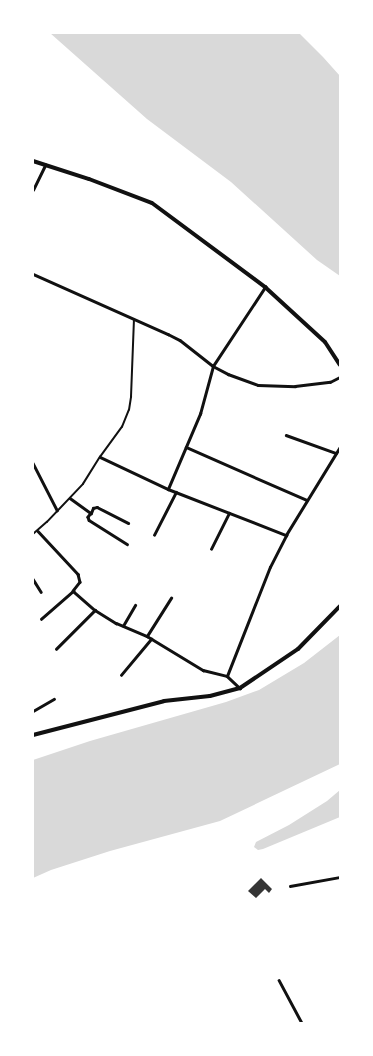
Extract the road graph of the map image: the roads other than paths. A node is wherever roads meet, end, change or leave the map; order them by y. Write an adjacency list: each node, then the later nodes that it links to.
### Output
1 (33, 161): 2 (main road)
2 (45, 165): 3 (street); 5 (main road)
3 (33, 190)
4 (33, 274): 6 (street)
5 (265, 288): 7 (main road); 8 (street)
6 (134, 320): 8 (street); 14 (lane)
7 (340, 365)
8 (213, 366): 9 (street); 11 (street)
9 (340, 378)
10 (286, 435): 13 (street)
11 (186, 447): 16 (street); 19 (street)
12 (340, 447): 13 (street)
13 (336, 453): 19 (street)
14 (100, 457): 16 (street); 18 (lane)
15 (33, 463): 20 (street)
16 (168, 489): 17 (street)
17 (176, 492): 22 (street); 26 (street)
18 (70, 498): 20 (lane); 21 (street)
19 (307, 500): 27 (street)
20 (57, 510): 24 (lane)
21 (91, 513): 23 (street); 28 (street)
22 (229, 513): 27 (street); 29 (street)
23 (128, 523)
24 (38, 531): 25 (lane); 31 (street)
25 (33, 534)
26 (154, 535)
27 (286, 535): 43 (street)
28 (127, 544)
29 (211, 549)
30 (33, 579): 32 (street)
31 (73, 591): 36 (street); 37 (street)
32 (41, 592)
33 (171, 598): 39 (street)
34 (135, 605): 38 (street)
35 (340, 606): 44 (main road)
36 (95, 610): 38 (street); 41 (street)
37 (41, 619)
38 (123, 626): 39 (street)
39 (147, 636): 40 (street)
40 (151, 639): 42 (street); 43 (street)
41 (56, 649)
42 (121, 675)
43 (227, 676): 44 (street)
44 (240, 688): 47 (main road)
45 (54, 699): 46 (street)
46 (33, 711)
47 (33, 735)
48 (340, 877): 49 (street)
49 (290, 886)
50 (279, 980): 51 (street)
51 (302, 1023)

